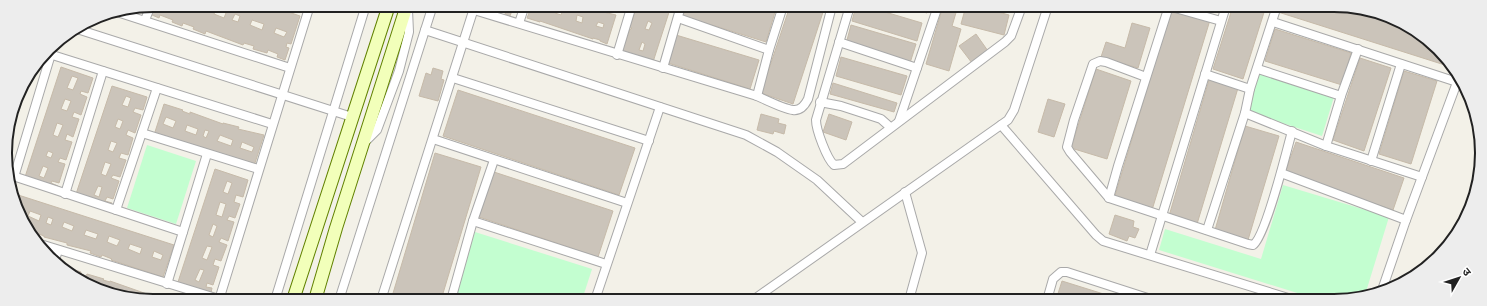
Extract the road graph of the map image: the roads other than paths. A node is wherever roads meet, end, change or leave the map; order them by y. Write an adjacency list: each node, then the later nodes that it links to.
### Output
1 (148, 12): 24 (street)
2 (307, 12): 38 (street)
3 (364, 12): 55 (street)
4 (387, 12): 57 (street)
5 (406, 12): 97 (street)
6 (431, 12): 28 (street)
7 (473, 12): 31 (street)
8 (486, 12): 27 (street)
9 (523, 12): 27 (street)
10 (630, 12): 35 (street)
11 (680, 12): 23 (street)
12 (779, 12): 33 (street)
13 (830, 12): 51 (street)
14 (848, 12): 30 (street)
15 (936, 12): 40 (street)
16 (1020, 12): 58 (street)
17 (1046, 12): 60 (street)
18 (1167, 12): 44 (street)
19 (1190, 12): 25 (street)
20 (1224, 12): 25 (street)
21 (1276, 12): 26 (street)
22 (126, 15): 24 (street)
23 (678, 18): 33 (street); 39 (street)
24 (145, 20): 38 (street)
25 (1221, 21): 43 (street)
26 (1273, 22): 32 (street); 41 (street)
27 (520, 23): 35 (street)
28 (425, 30): 31 (street); 98 (street)
29 (83, 31): 50 (street)
30 (839, 42): 40 (street); 53 (street)
31 (464, 43): 45 (street); 54 (street)
32 (1358, 49): 37 (street); 52 (street)
33 (769, 50): 51 (street)
34 (52, 54): 42 (street)
35 (617, 55): 39 (street)
36 (45, 62): 71 (street)
37 (1401, 64): 46 (street); 69 (street)
38 (290, 68): 50 (street)
39 (663, 68): 51 (street)
40 (917, 68): 58 (street)
41 (1258, 68): 49 (street); 52 (street)
42 (103, 71): 48 (street); 76 (street)
43 (1205, 74): 49 (street); 80 (street)
44 (1146, 77): 77 (street); 77 (street)
45 (453, 78): 64 (street); 65 (street)
46 (1453, 78)
47 (1456, 84): 74 (street)
48 (157, 88): 59 (street); 63 (street)
49 (1250, 89): 56 (street)
50 (282, 94): 55 (street); 59 (street)
51 (757, 96)
52 (1341, 96): 66 (street)
53 (820, 102): 61 (street); 61 (street)
54 (660, 107): 65 (street); 83 (street)
55 (333, 111): 57 (street); 95 (street)
56 (1245, 113): 62 (street); 84 (street)
57 (352, 117): 96 (street)
58 (898, 121): 61 (street)
59 (272, 124): 70 (street)
60 (1001, 125): 75 (street); 88 (street)
61 (890, 127)
62 (1292, 131): 66 (street); 72 (street)
63 (142, 134): 67 (street); 79 (street)
64 (433, 139): 68 (street); 99 (street)
65 (649, 141): 78 (street)
66 (1326, 146): 69 (street)
67 (207, 154): 70 (street); 85 (street)
68 (494, 160): 78 (street); 82 (street)
69 (1371, 161): 74 (street)
70 (258, 170): 94 (street)
71 (13, 172)
72 (1281, 173): 81 (street); 84 (street)
73 (14, 177): 76 (street)
74 (1422, 177): 81 (street)
75 (905, 192): 83 (street); 103 (street)
76 (65, 194): 79 (street)
77 (1109, 198): 80 (street)
78 (627, 203): 90 (street)
79 (116, 210): 85 (street)
80 (1162, 216): 84 (street); 88 (street)
81 (1406, 220): 92 (street)
82 (473, 221): 90 (street); 100 (street)
83 (862, 222): 102 (street)
84 (1207, 230)
85 (183, 232): 91 (street)
86 (47, 246): 87 (street)
87 (58, 250): 89 (street); 91 (street)
88 (1150, 255): 106 (street)
89 (56, 256)
90 (606, 264): 101 (street)
91 (167, 284): 93 (street)
92 (1384, 285)
93 (200, 294)
94 (221, 294)
95 (277, 294)
96 (294, 294)
97 (317, 294)
98 (341, 294)
99 (383, 294)
100 (452, 294)
101 (597, 294)
102 (761, 294)
103 (911, 294)
104 (1049, 294): 105 (street)
105 (1138, 294)
106 (1275, 294)

